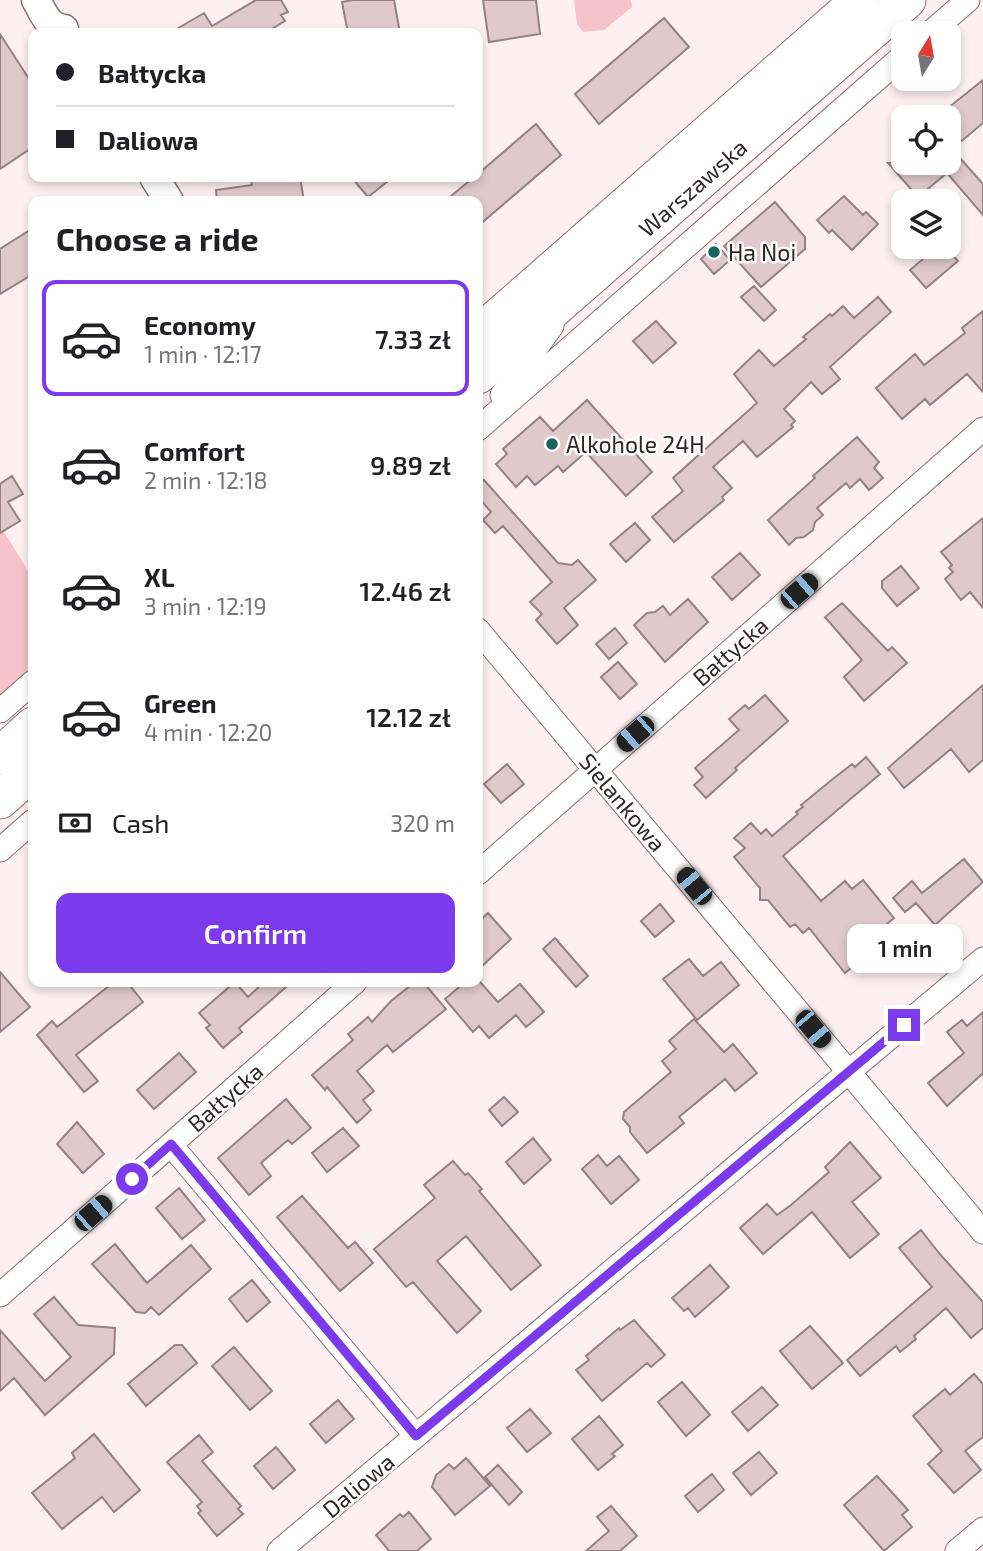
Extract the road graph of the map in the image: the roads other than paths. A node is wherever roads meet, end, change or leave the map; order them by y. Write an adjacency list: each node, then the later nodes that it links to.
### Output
1 (36, 0): 7 (street)
2 (57, 0): 8 (street)
3 (921, 0): 5 (street)
4 (968, 0): 6 (street)
5 (885, 6): 10 (main road, Warszawska); 11 (main road, Warszawska)
6 (943, 21)
7 (57, 28)
8 (65, 28)
9 (891, 67): 14 (street)
10 (586, 280): 12 (main road, Warszawska); 13 (street)
11 (483, 331)
12 (483, 371)
13 (483, 422)
14 (483, 425)
15 (983, 429): 21 (street, Bałtycka)
16 (483, 636): 21 (street, Sielankowa)
17 (28, 687): 18 (street)
18 (0, 712)
19 (28, 731): 20 (main road)
20 (0, 756)
21 (595, 769): 26 (street, Bałtycka); 29 (street, Sielankowa)
22 (28, 775): 23 (main road)
23 (0, 800)
24 (28, 825): 25 (street)
25 (0, 850)
26 (483, 869)
27 (983, 958): 29 (street, Daliowa)
28 (349, 987): 30 (street, Bałtycka)
29 (848, 1071): 31 (street, Sielankowa); 33 (street, Daliowa)
30 (171, 1144): 32 (street, Bałtycka); 33 (street)
31 (983, 1232)
32 (0, 1294)
33 (416, 1436): 35 (street, Daliowa)
34 (983, 1530): 36 (street)
35 (279, 1551)
36 (957, 1551)

